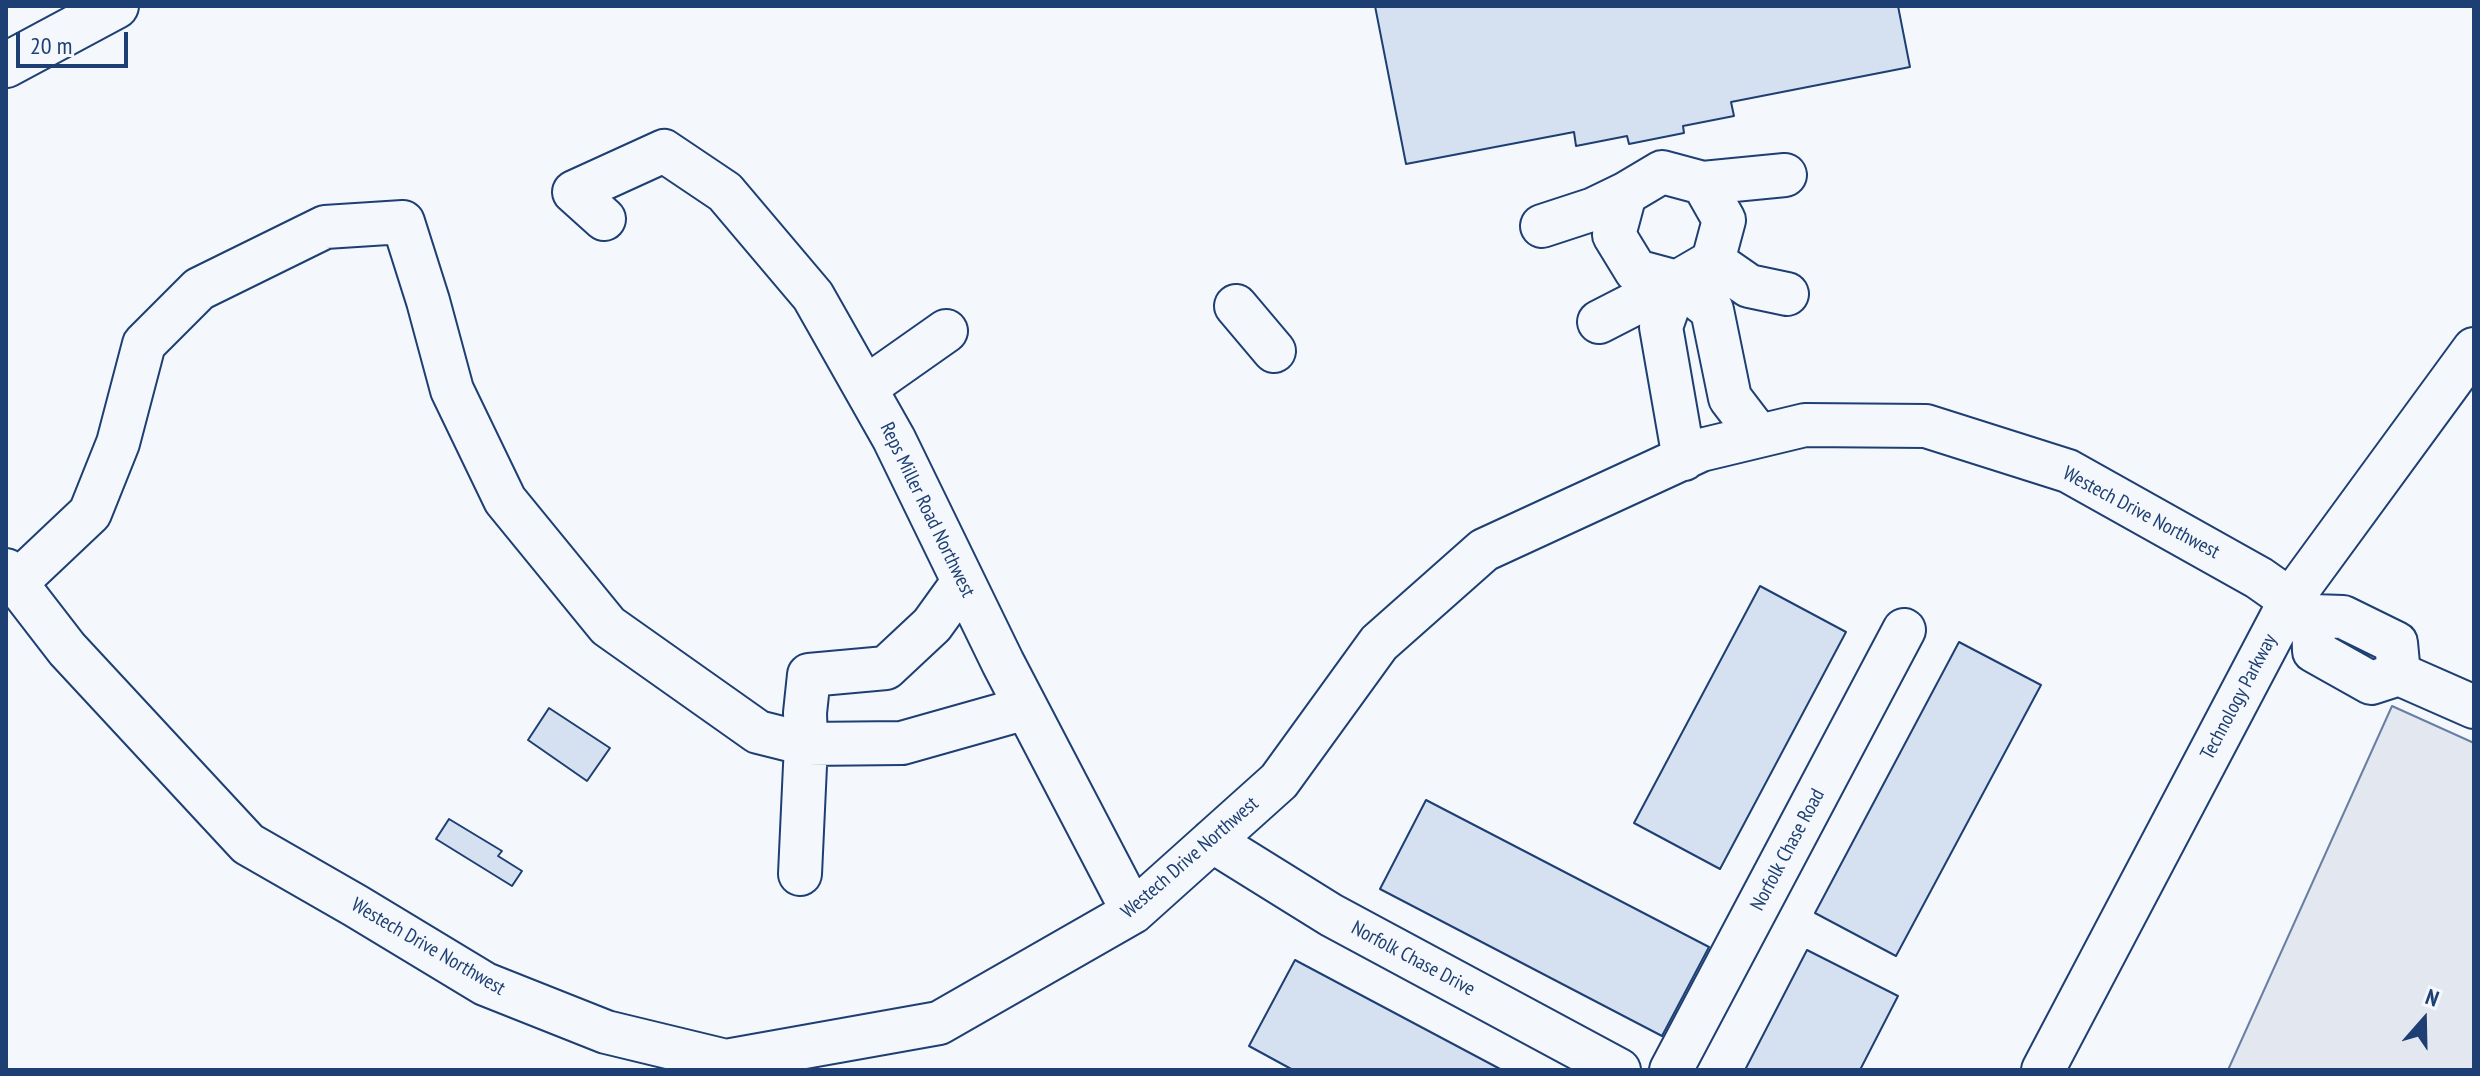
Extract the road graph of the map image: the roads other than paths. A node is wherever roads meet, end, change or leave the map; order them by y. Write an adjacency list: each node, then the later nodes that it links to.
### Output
1 (116, 6): 2 (highway)
2 (6, 65)
3 (1785, 175): 4 (street)
4 (1703, 183): 5 (street); 8 (street)
5 (1625, 194): 7 (street); 9 (street)
6 (604, 219): 16 (street, Reps Miller Road Northwest)
7 (1542, 226)
8 (1713, 261): 9 (street); 10 (street)
9 (1677, 282): 12 (street); 17 (street); 18 (street)
10 (1787, 294)
11 (1236, 306): 15 (street)
12 (1599, 322)
13 (946, 331): 16 (street)
14 (2474, 349): 22 (street, Technology Parkway)
15 (1274, 351)
16 (865, 388): 21 (street, Reps Miller Road Northwest)
17 (1759, 436): 18 (street, Westech Drive Northwest); 22 (street, Westech Drive Northwest)
18 (1684, 459): 27 (street, Westech Drive Northwest)
19 (6, 538): 20 (street, Westech Drive Northwest)
20 (12, 576): 26 (street); 29 (street, Westech Drive Northwest)
21 (963, 582): 25 (street, Reps Miller Road Northwest); 26 (street)
22 (2302, 608): 24 (street); 32 (street, Technology Parkway)
23 (1904, 630): 31 (street, Norfolk Chase Road)
24 (2474, 707)
25 (1026, 708): 26 (street); 29 (street, Reps Miller Road Northwest)
26 (806, 744): 28 (street)
27 (1212, 841): 29 (street, Westech Drive Northwest); 30 (street, Norfolk Chase Drive)
28 (800, 874)
29 (1133, 912)
30 (1619, 1070)
31 (1671, 1070)
32 (2043, 1070)

